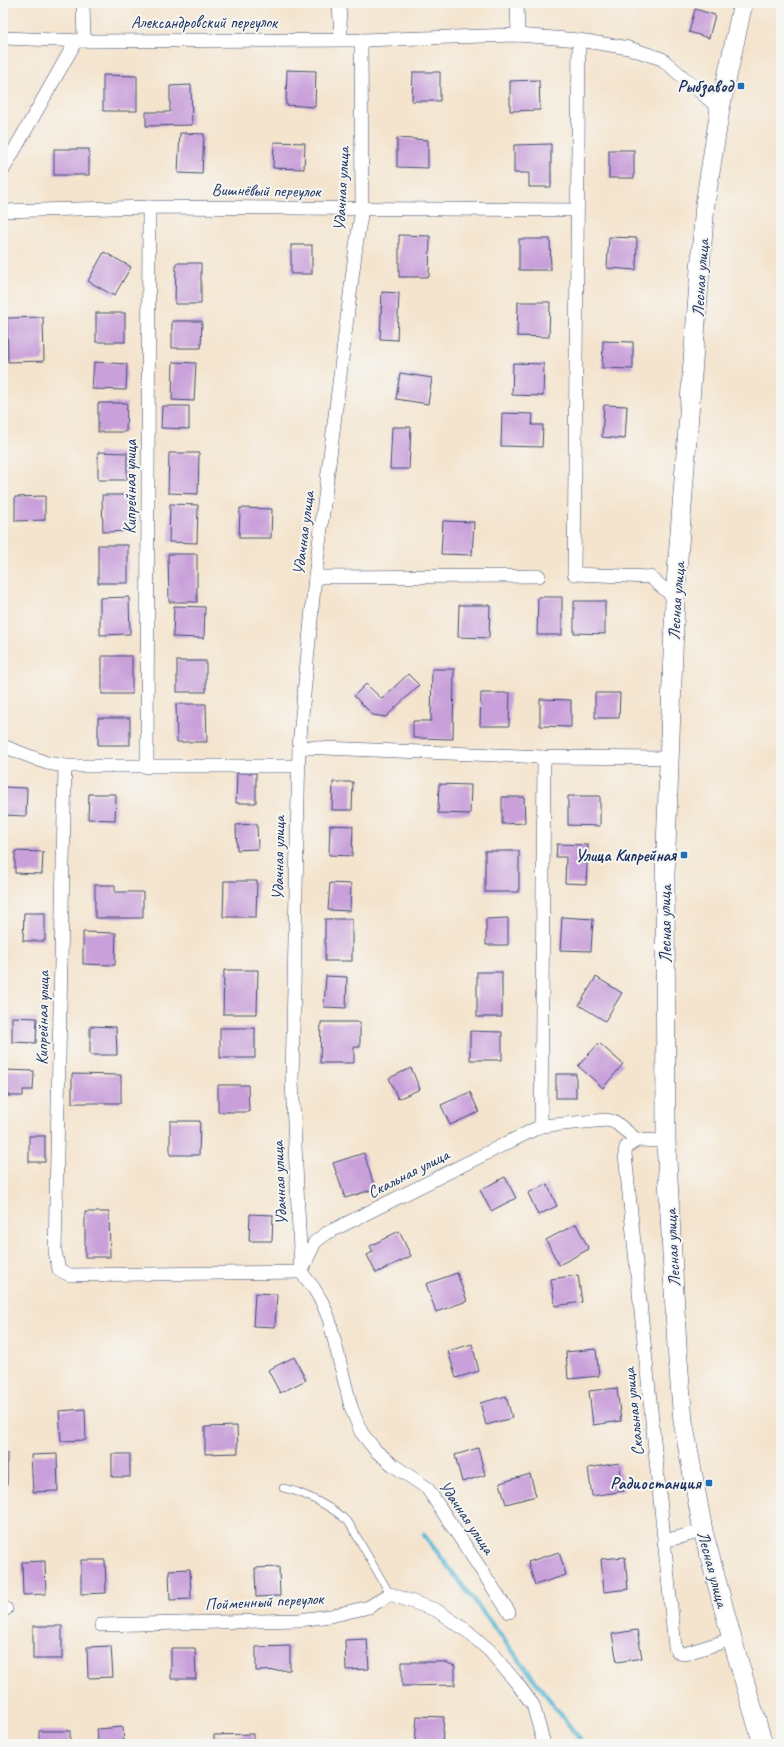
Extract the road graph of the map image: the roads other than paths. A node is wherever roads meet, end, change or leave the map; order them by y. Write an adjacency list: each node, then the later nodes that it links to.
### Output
1 (83, 3): 10 (street)
2 (339, 3): 7 (street)
3 (517, 3): 5 (street)
4 (743, 3): 11 (main road, Лесная улица)
5 (518, 35): 8 (street, Александровский переулок); 9 (street, Александровский переулок)
6 (3, 38): 10 (street, Александровский переулок)
7 (341, 39): 8 (street, Александровский переулок); 10 (street, Александровский переулок)
8 (361, 40): 14 (street, Удачная улица)
9 (579, 40): 11 (street, Александровский переулок); 15 (street)
10 (80, 41): 12 (street)
11 (720, 109): 19 (main road, Лесная улица)
12 (3, 170)
13 (149, 207): 14 (street, Вишнёвый переулок); 16 (street, Вишнёвый переулок); 26 (street, Кипрейная улица)
14 (362, 209): 15 (street, Вишнёвый переулок); 18 (street, Удачная улица)
15 (577, 210): 19 (street)
16 (3, 211)
17 (539, 576): 18 (street)
18 (315, 577): 21 (street, Удачная улица)
19 (676, 598): 23 (main road, Лесная улица)
20 (3, 746): 24 (street)
21 (299, 747): 22 (street); 25 (street, Удачная улица)
22 (544, 757): 23 (street); 27 (street)
23 (668, 758): 29 (main road, Лесная улица)
24 (65, 766): 26 (street); 30 (street, Кипрейная улица)
25 (298, 766): 26 (street); 30 (street, Удачная улица)
26 (147, 767)
27 (541, 1126): 28 (street, Скальная улица); 30 (street, Скальная улица)
28 (636, 1140): 29 (street); 33 (street, Скальная улица)
29 (666, 1141): 32 (main road, Лесная улица)
30 (301, 1272): 35 (street, Удачная улица)
31 (283, 1488): 34 (lane)
32 (703, 1531): 33 (street); 37 (main road, Лесная улица)
33 (664, 1541): 37 (street, Скальная улица)
34 (390, 1594): 36 (street, Пойменный переулок); 38 (street)
35 (509, 1612)
36 (101, 1625)
37 (732, 1639): 39 (main road, Лесная улица)
38 (544, 1744)
39 (763, 1744)

